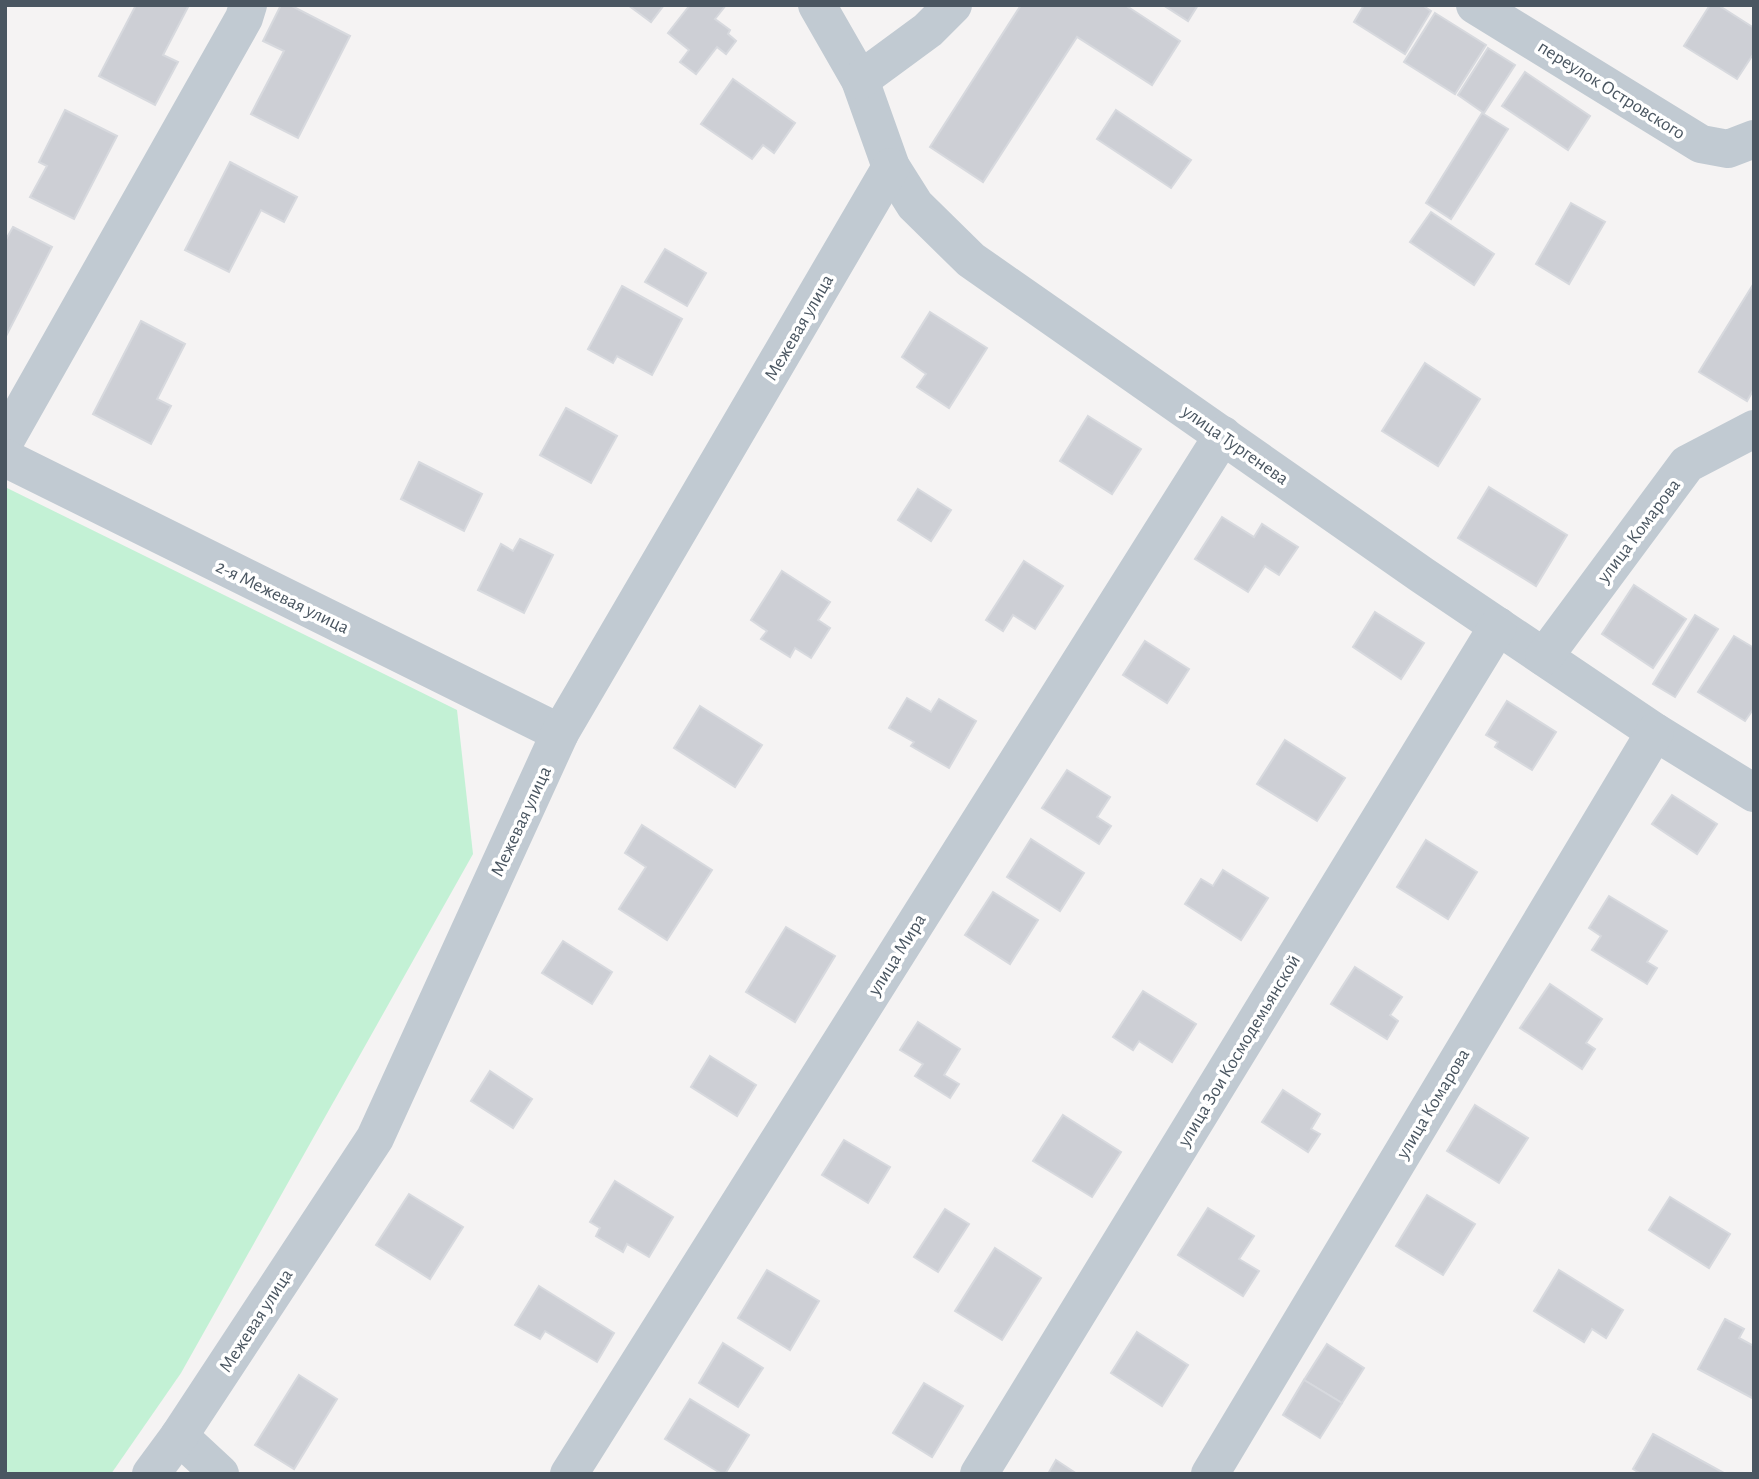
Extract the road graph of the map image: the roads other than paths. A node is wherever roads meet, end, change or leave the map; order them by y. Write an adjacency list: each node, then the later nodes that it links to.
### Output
1 (248, 5): 10 (street)
2 (817, 5): 5 (street, улица Тургенева)
3 (953, 5): 5 (street)
4 (1475, 5): 6 (street, переулок Островского)
5 (860, 80): 7 (street, улица Тургенева)
6 (1754, 139)
7 (891, 167): 9 (street, улица Тургенева); 15 (street, Межевая улица)
8 (1754, 429): 13 (street, улица Комарова)
9 (1223, 435): 12 (street, улица Тургенева); 20 (street, улица Мира)
10 (5, 441)
11 (5, 457): 15 (street, 2-я Межевая улица)
12 (1498, 626): 13 (street, улица Тургенева); 21 (street, улица Зои Космодемьянской)
13 (1544, 657): 14 (street, улица Тургенева)
14 (1655, 732): 16 (street, улица Тургенева); 22 (street, улица Комарова)
15 (560, 733): 17 (street, Межевая улица)
16 (1754, 793)
17 (179, 1436): 18 (street, Межевая улица); 19 (street)
18 (151, 1474)
19 (220, 1474)
20 (569, 1474)
21 (979, 1474)
22 (1210, 1474)

